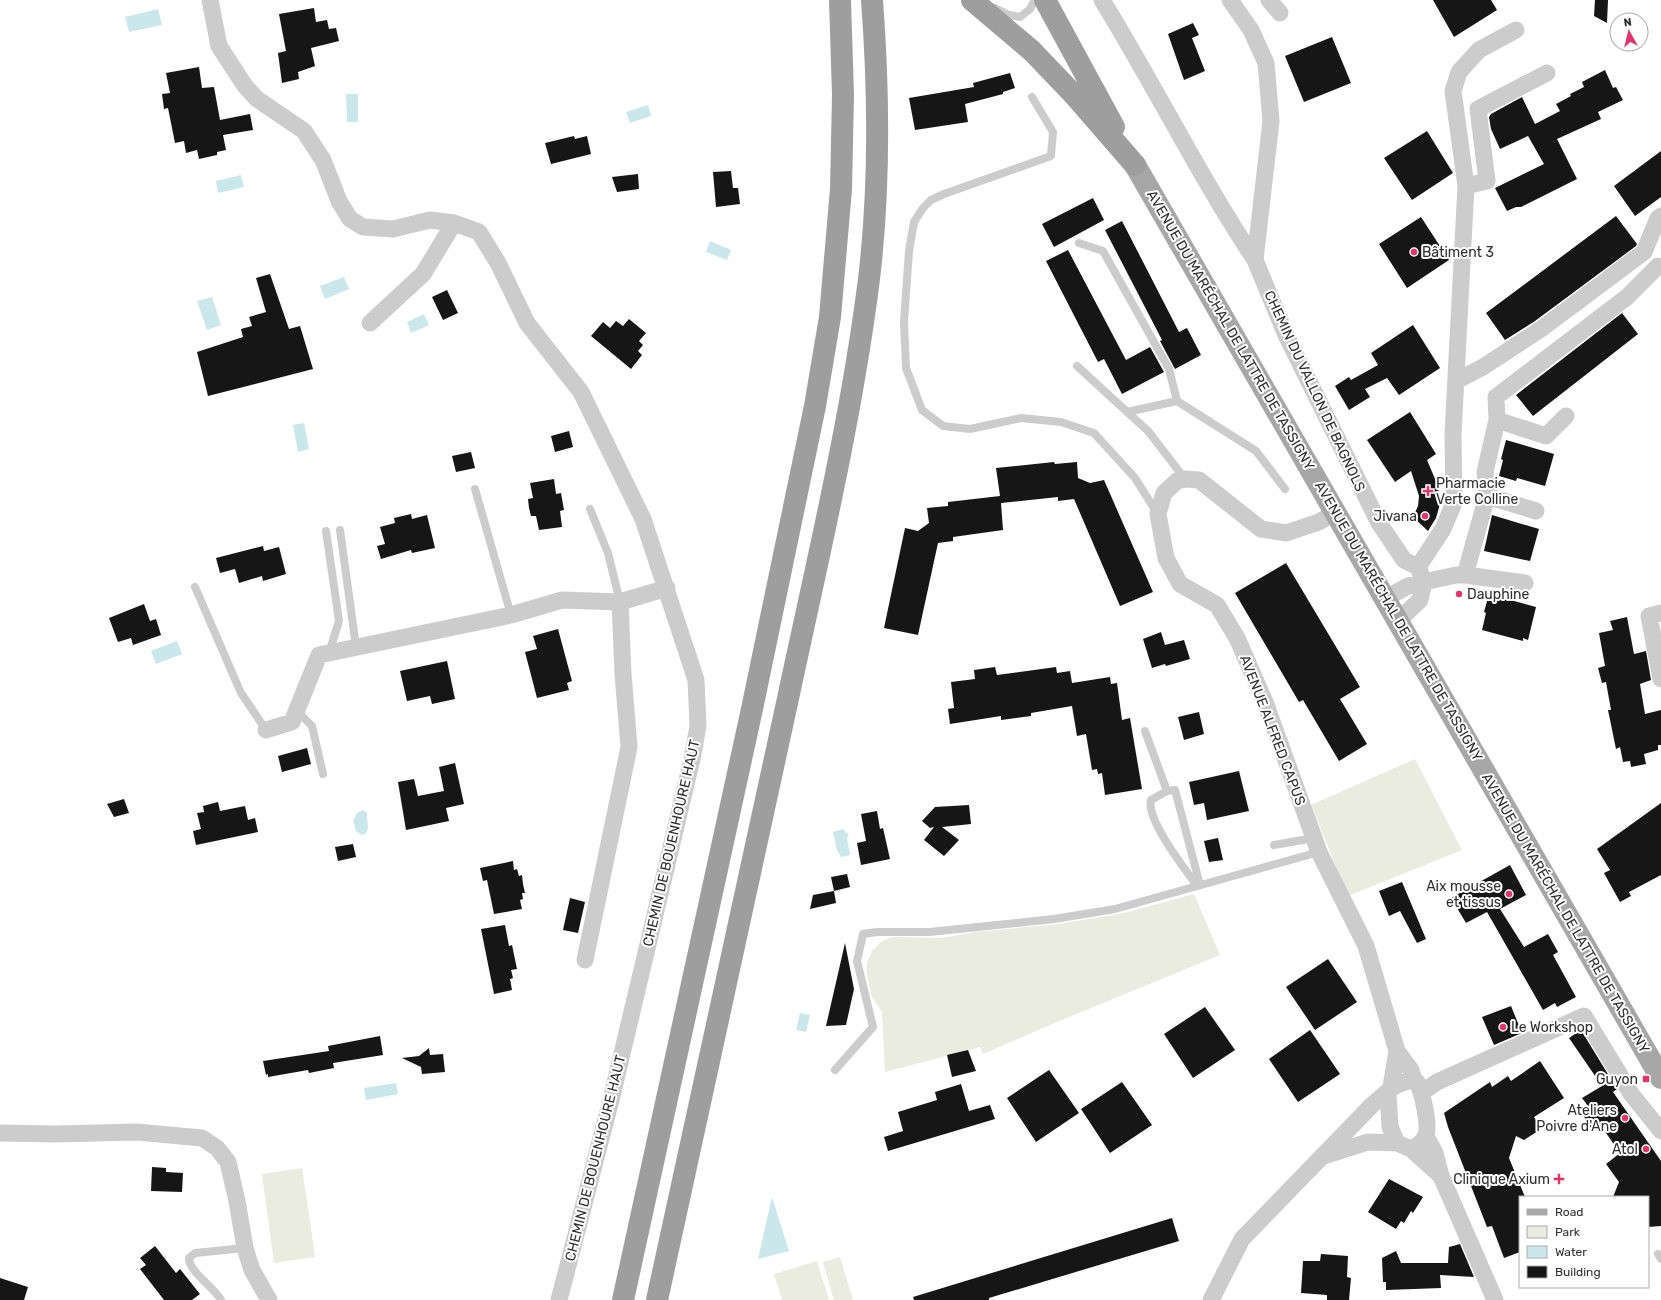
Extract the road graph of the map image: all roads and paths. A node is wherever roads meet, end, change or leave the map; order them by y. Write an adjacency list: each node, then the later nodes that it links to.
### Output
1 (210, 0): 18 (street, CHEMIN DE BOUENHOURE HAUT)
2 (840, 0): 76 (highway)
3 (872, 0): 77 (highway)
4 (972, 0): 15 (highway)
5 (978, 0): 6 (lane)
6 (1035, 0)
7 (1046, 0): 15 (highway)
8 (1102, 0): 20 (street)
9 (1230, 0): 20 (street, CHEMIN DU VALLON DE BAGNOLS)
10 (1269, 0): 11 (street)
11 (1280, 13)
12 (1516, 30): 16 (street)
13 (1547, 72): 16 (street)
14 (1032, 97): 36 (lane)
15 (1135, 165): 35 (main road, AVENUE DU MARÉCHAL DE LATTRE DE TASSIGNY)
16 (1466, 186): 24 (street)
17 (1661, 216): 24 (street)
18 (454, 223): 22 (street); 43 (street, CHEMIN DE BOUENHOURE HAUT)
19 (1079, 243): 25 (lane)
20 (1255, 260): 39 (street, CHEMIN DU VALLON DE BAGNOLS)
21 (1658, 266): 28 (street)
22 (370, 323)
23 (1077, 366): 26 (lane)
24 (1456, 381): 39 (street)
25 (1177, 401): 26 (lane); 31 (lane)
26 (1127, 412): 29 (lane)
27 (1566, 416): 28 (street)
28 (1497, 420): 32 (street)
29 (1185, 479): 35 (street); 36 (street, AVENUE ALFRED CAPUS)
30 (475, 489): 47 (lane)
31 (1285, 489)
32 (1487, 496): 34 (street); 40 (street)
33 (590, 509): 45 (lane)
34 (1536, 511)
35 (1336, 512): 44 (main road, AVENUE DU MARÉCHAL DE LATTRE DE TASSIGNY)
36 (1158, 514): 58 (street, AVENUE ALFRED CAPUS)
37 (340, 530): 49 (lane)
38 (326, 531): 50 (lane)
39 (1421, 575): 40 (street); 44 (street); 48 (street)
40 (1465, 575): 41 (street)
41 (1525, 583)
42 (196, 587): 53 (lane)
43 (667, 588): 45 (street); 75 (street, CHEMIN DE BOUENHOURE HAUT)
44 (1386, 598): 48 (main road, AVENUE DU MARÉCHAL DE LATTRE DE TASSIGNY)
45 (620, 602): 47 (street); 60 (street)
46 (1661, 613): 51 (street)
47 (511, 615): 49 (street)
48 (1398, 621): 63 (main road, AVENUE DU MARÉCHAL DE LATTRE DE TASSIGNY)
49 (356, 647): 50 (street)
50 (329, 653): 52 (street)
51 (1661, 678)
52 (296, 711): 53 (street); 55 (lane)
53 (266, 730)
54 (1145, 731): 56 (lane)
55 (323, 774)
56 (1167, 791): 59 (lane); 59 (lane)
57 (1274, 845): 58 (lane)
58 (1317, 845): 59 (lane); 61 (street, AVENUE ALFRED CAPUS)
59 (1198, 885): 62 (lane)
60 (585, 960)
61 (1397, 1051): 64 (street); 65 (street)
62 (835, 1070)
63 (1661, 1078)
64 (1417, 1087): 65 (street); 66 (street); 68 (street)
65 (1389, 1090): 69 (street); 70 (street)
66 (1661, 1131)
67 (0, 1133): 72 (street)
68 (1426, 1136): 69 (street); 71 (street)
69 (1404, 1146): 70 (street); 71 (street)
70 (1322, 1157): 78 (street)
71 (1441, 1176): 79 (street)
72 (245, 1248): 73 (lane); 74 (street)
73 (221, 1300)
74 (269, 1300)
75 (559, 1300)
76 (623, 1300)
77 (657, 1300)
78 (1210, 1300)
79 (1494, 1300)

